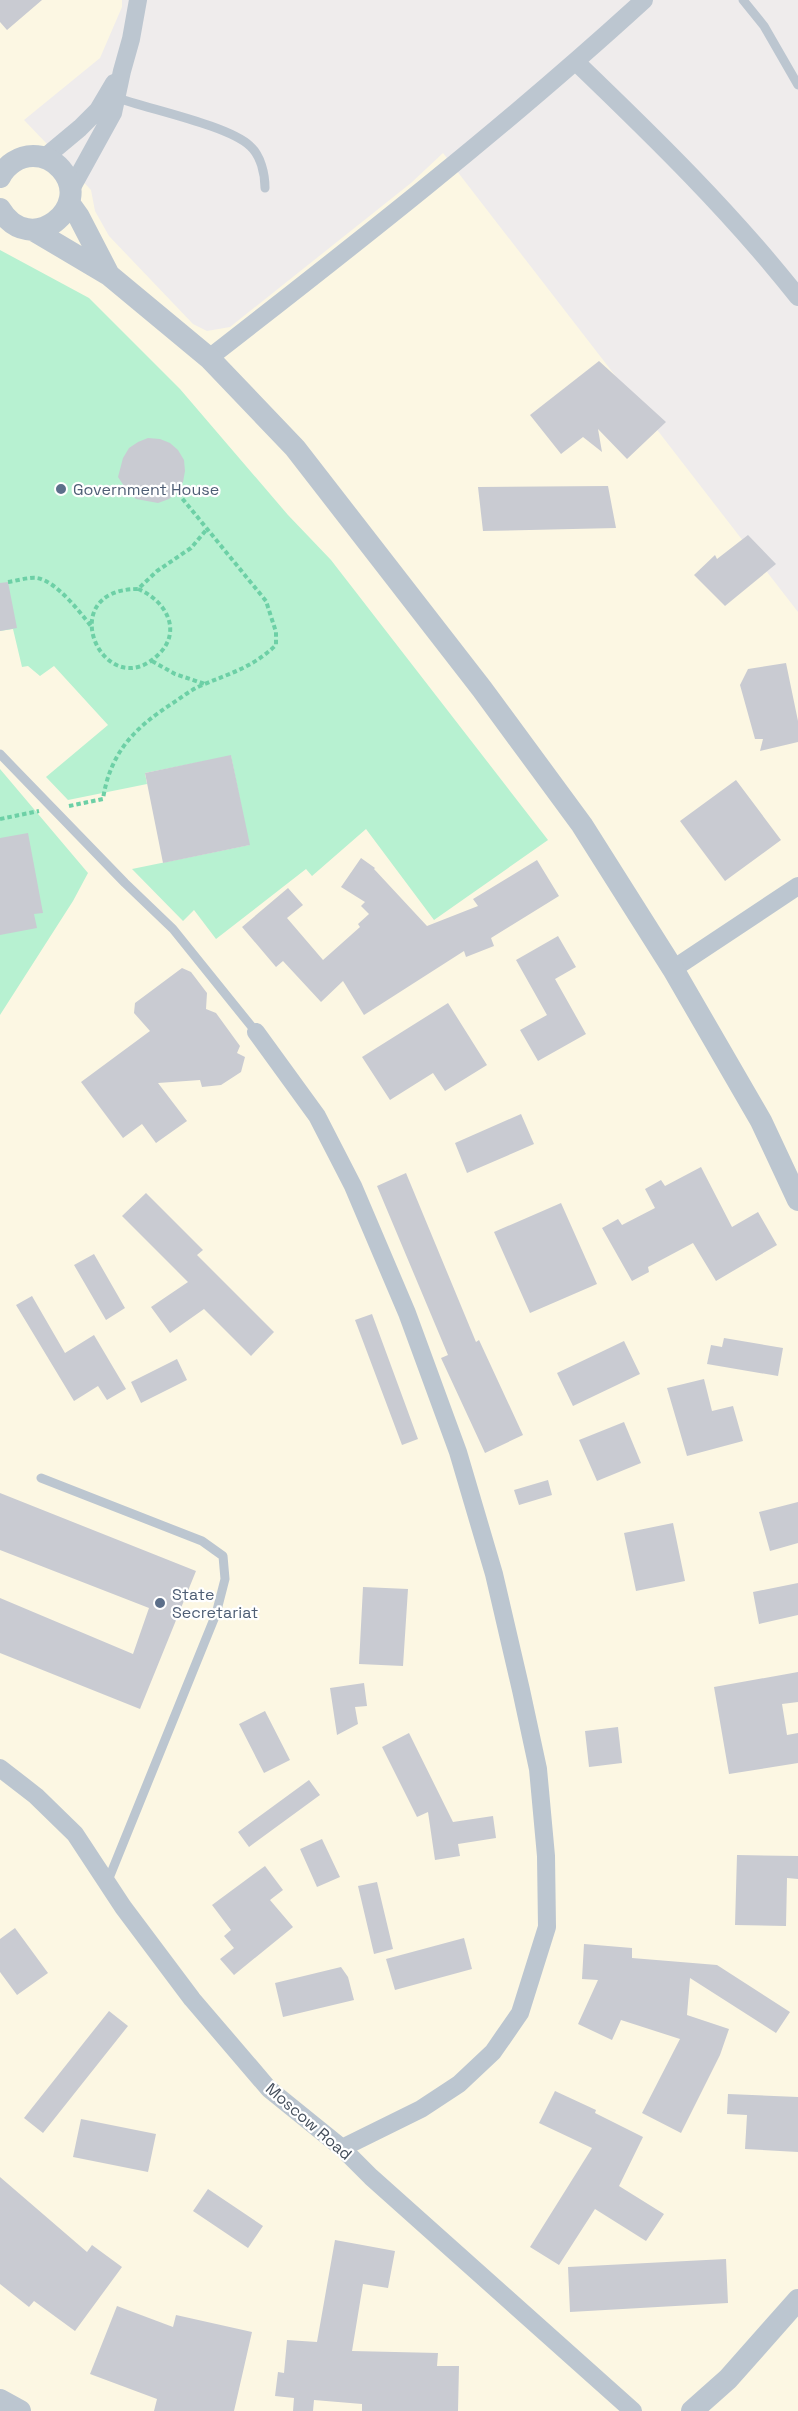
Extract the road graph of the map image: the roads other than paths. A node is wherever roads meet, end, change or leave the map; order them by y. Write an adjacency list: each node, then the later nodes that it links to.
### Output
1 (138, 0): 6 (street)
2 (644, 0): 4 (street)
3 (742, 0): 5 (lane)
4 (576, 62): 14 (street); 15 (street)
5 (798, 85)
6 (112, 96): 7 (street); 9 (lane); 10 (street)
7 (44, 158): 8 (street); 10 (street)
8 (4, 168)
9 (265, 188)
10 (69, 197): 12 (street); 13 (street)
11 (1, 212): 12 (street)
12 (33, 230): 13 (street)
13 (109, 275): 15 (street)
14 (798, 297)
15 (209, 358): 18 (street)
16 (0, 754): 19 (lane)
17 (798, 886): 18 (street)
18 (673, 969): 20 (street)
19 (256, 1032): 24 (street)
20 (798, 1200)
21 (41, 1478): 23 (lane)
22 (0, 1768): 23 (street, Moscow Road)
23 (107, 1883): 24 (street, Moscow Road)
24 (342, 2148): 28 (street, Moscow Road)
25 (798, 2300): 29 (street)
26 (0, 2400): 27 (street)
27 (20, 2411)
28 (633, 2411)
29 (692, 2411)

